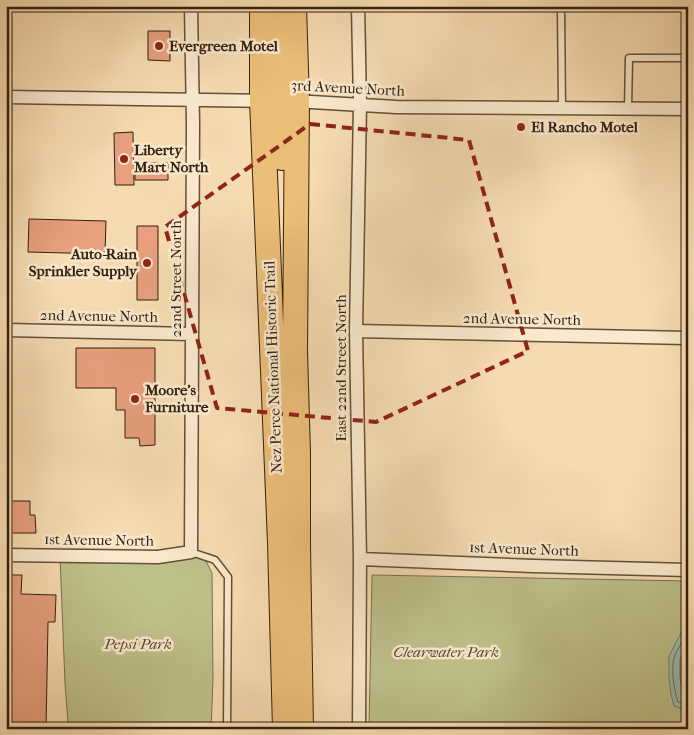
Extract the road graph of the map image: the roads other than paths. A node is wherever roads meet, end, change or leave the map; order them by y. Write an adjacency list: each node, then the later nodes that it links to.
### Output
1 (191, 6): 9 (street, 22nd Street North)
2 (262, 6): 10 (highway, Nez Perce National Historic Trail)
3 (279, 6): 10 (highway)
4 (294, 6): 10 (highway, Nez Perce National Historic Trail)
5 (358, 6): 11 (street, East 22nd Street North)
6 (561, 6): 12 (lane)
7 (688, 58): 13 (lane)
8 (6, 97): 9 (street, 3rd Avenue North)
9 (193, 100): 10 (street, 3rd Avenue North); 17 (street, 22nd Street North)
10 (279, 101): 11 (street, 3rd Avenue North); 24 (highway, Nez Perce National Historic Trail); 25 (highway, Nez Perce National Historic Trail)
11 (360, 104): 12 (street, 3rd Avenue North); 16 (street, East 22nd Street North)
12 (562, 108): 13 (street, 3rd Avenue North)
13 (628, 109): 14 (street, 3rd Avenue North)
14 (688, 109)
15 (6, 330): 17 (street, 2nd Avenue North)
16 (356, 330): 18 (street, 2nd Avenue North); 21 (street, East 22nd Street North)
17 (192, 334): 19 (street, 22nd Street North)
18 (688, 338)
19 (191, 552): 20 (street, 1st Avenue North); 23 (lane)
20 (6, 555)
21 (360, 559): 22 (street, 1st Avenue North); 26 (street, East 22nd Street North)
22 (688, 570)
23 (227, 729)
24 (285, 729)
25 (301, 729)
26 (359, 729)

